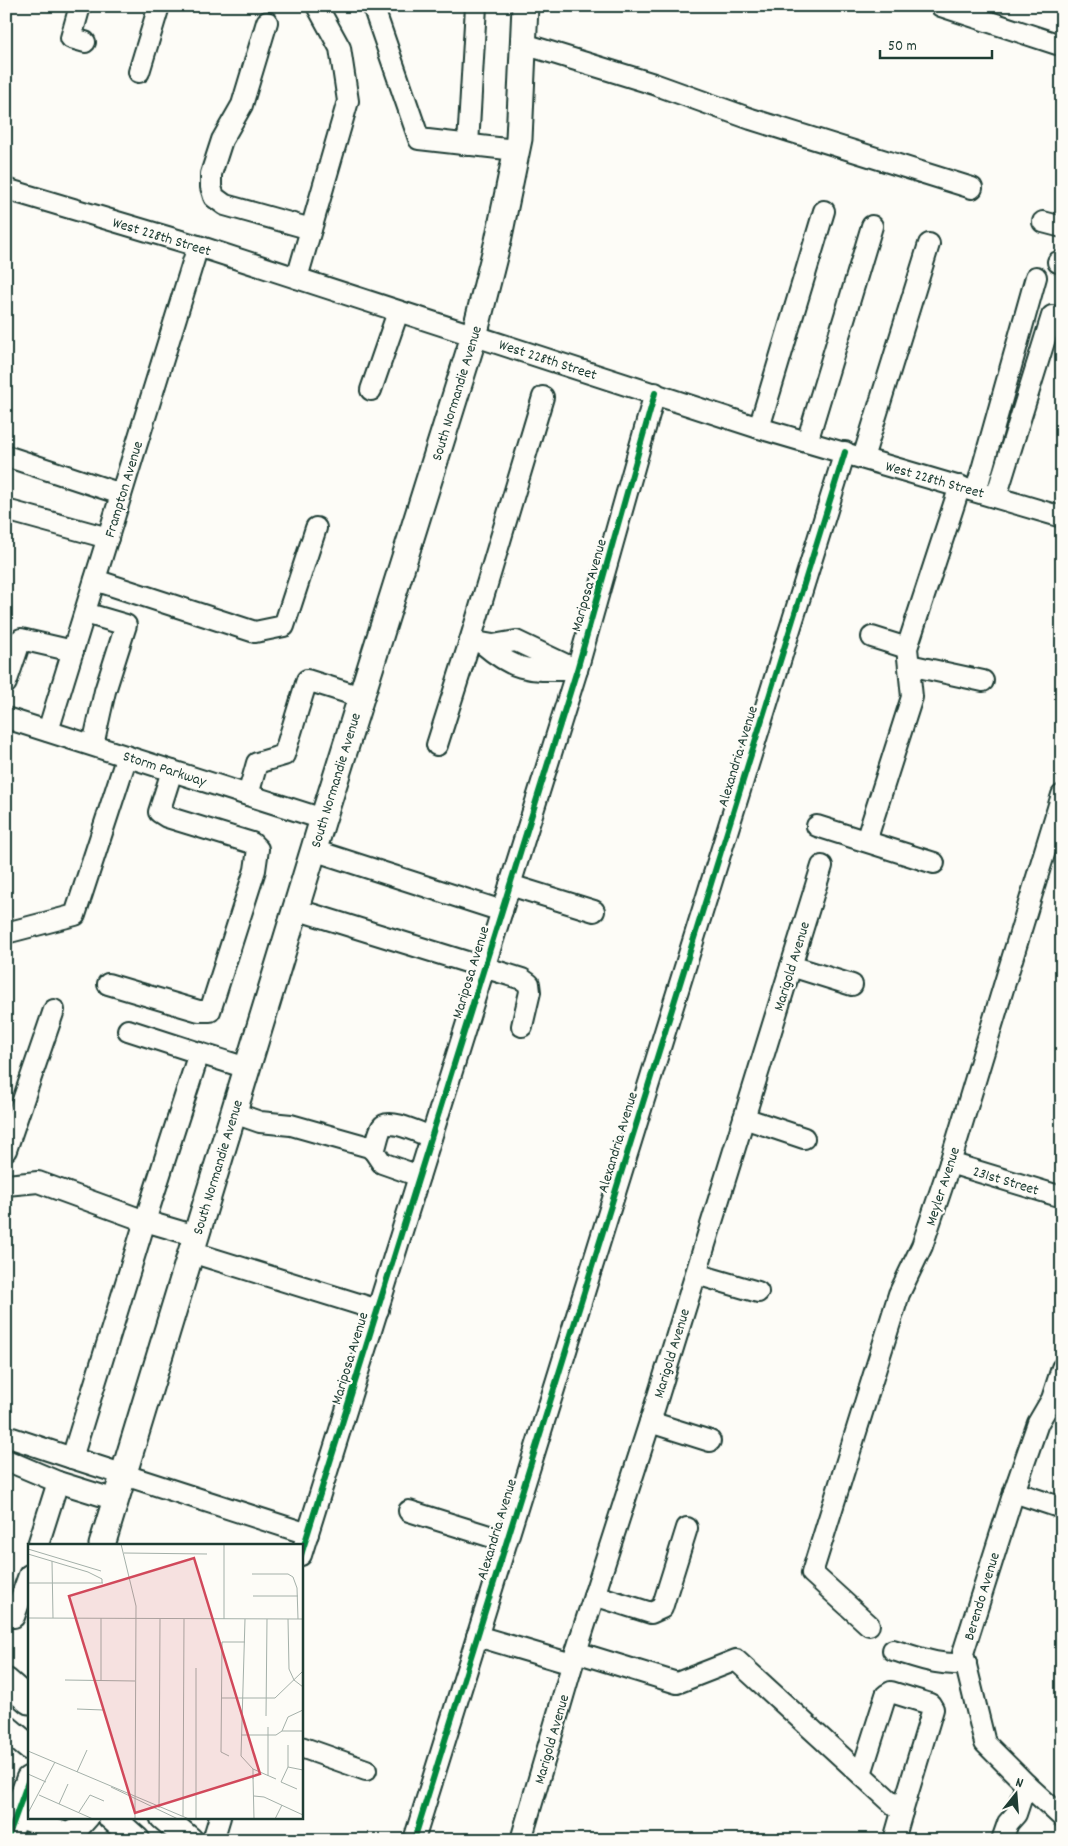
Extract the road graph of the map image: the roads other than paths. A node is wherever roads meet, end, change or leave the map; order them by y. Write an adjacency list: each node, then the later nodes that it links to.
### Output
1 (80, 6): 9 (street)
2 (159, 6): 12 (street)
3 (317, 6): 19 (street)
4 (374, 6): 13 (street)
5 (476, 6): 13 (street)
6 (525, 6): 10 (main road, South Normandie Avenue)
7 (941, 6): 11 (street)
8 (266, 22): 19 (street)
9 (85, 42)
10 (524, 44): 14 (main road, South Normandie Avenue); 15 (street)
11 (1057, 44)
12 (139, 72)
13 (468, 144): 14 (street)
14 (516, 150): 26 (main road, South Normandie Avenue)
15 (972, 188)
16 (6, 189): 21 (street, West 228th Street)
17 (824, 211): 30 (street)
18 (872, 226): 31 (street)
19 (311, 229): 23 (street)
20 (929, 244): 32 (street, Alexandria Avenue)
21 (198, 246): 23 (street, West 228th Street); 35 (street, Frampton Avenue)
22 (1036, 276): 34 (street)
23 (297, 278): 24 (street, West 228th Street)
24 (398, 312): 26 (street, West 228th Street); 27 (street)
25 (1052, 316): 36 (street)
26 (474, 336): 28 (street, West 228th Street); 50 (main road, South Normandie Avenue)
27 (371, 390)
28 (654, 393): 30 (street, West 228th Street); 47 (street, Mariposa Avenue)
29 (543, 397): 44 (street)
30 (759, 428): 31 (street, West 228th Street)
31 (807, 442): 32 (street, West 228th Street)
32 (854, 455): 34 (street, West 228th Street); 108 (street, Alexandria Avenue)
33 (6, 456): 35 (street)
34 (968, 489): 36 (street, West 228th Street); 46 (street)
35 (121, 494): 40 (street, Frampton Avenue)
36 (996, 497): 38 (street, West 228th Street)
37 (6, 510): 40 (street)
38 (1062, 517)
39 (316, 528): 41 (street)
40 (108, 538): 41 (street, Frampton Avenue)
41 (95, 580): 42 (street, Frampton Avenue)
42 (85, 612): 45 (street, Frampton Avenue); 53 (street)
43 (872, 637): 46 (street)
44 (477, 643): 47 (street); 54 (street)
45 (73, 650): 49 (street); 52 (street, Frampton Avenue)
46 (908, 656): 48 (street); 61 (street)
47 (577, 670): 65 (street, Mariposa Avenue)
48 (983, 681)
49 (6, 683)
50 (361, 697): 57 (street); 59 (main road, South Normandie Avenue)
51 (6, 718): 52 (street, Storm Parkway)
52 (48, 731): 53 (street, Storm Parkway)
53 (93, 745): 55 (street, Storm Parkway)
54 (437, 745)
55 (127, 756): 56 (street, Storm Parkway); 69 (street)
56 (172, 771): 57 (street, Storm Parkway); 72 (street)
57 (248, 795): 59 (street, Storm Parkway)
58 (1062, 795): 85 (street, Meyler Avenue)
59 (323, 819): 62 (main road, South Normandie Avenue)
60 (817, 826): 61 (street)
61 (866, 842): 63 (street)
62 (313, 850): 66 (main road, South Normandie Avenue); 67 (street)
63 (934, 863)
64 (822, 866): 70 (street, Marigold Avenue)
65 (510, 885): 67 (street, Mariposa Avenue); 68 (street)
66 (296, 909): 71 (street); 78 (main road, South Normandie Avenue)
67 (502, 911): 71 (street, Mariposa Avenue)
68 (594, 911)
69 (6, 933)
70 (791, 966): 73 (street); 80 (street, Marigold Avenue)
71 (484, 969): 75 (street); 81 (street, Mariposa Avenue)
72 (108, 984)
73 (852, 985)
74 (54, 1010): 83 (street)
75 (522, 1026)
76 (128, 1030): 77 (street)
77 (199, 1053): 78 (street); 89 (street)
78 (247, 1068): 79 (main road, South Normandie Avenue)
79 (234, 1113): 84 (street); 90 (main road, South Normandie Avenue)
80 (744, 1118): 82 (street); 91 (street, Marigold Avenue)
81 (431, 1137): 84 (street); 86 (street, Mariposa Avenue)
82 (804, 1138)
83 (6, 1150)
84 (374, 1151): 86 (street)
85 (950, 1163): 88 (street, 231st Street); 115 (street, Meyler Avenue)
86 (420, 1176): 93 (street, Mariposa Avenue)
87 (6, 1185): 89 (street)
88 (1062, 1197)
89 (145, 1221): 90 (street); 98 (street)
90 (194, 1244): 93 (street); 100 (main road, South Normandie Avenue)
91 (696, 1274): 92 (street); 95 (street, Marigold Avenue)
92 (758, 1292)
93 (378, 1310): 107 (street, Mariposa Avenue)
94 (1062, 1368): 102 (street, Berendo Avenue)
95 (650, 1422): 97 (street); 113 (street, Marigold Avenue)
96 (6, 1436): 98 (street)
97 (710, 1441)
98 (72, 1458): 100 (street)
99 (6, 1460): 101 (street)
100 (124, 1475): 103 (main road, South Normandie Avenue); 107 (street)
101 (58, 1482): 103 (street); 109 (street)
102 (1014, 1492): 104 (street); 119 (street, Berendo Avenue)
103 (116, 1500): 110 (main road, South Normandie Avenue)
104 (1062, 1508)
105 (410, 1511): 108 (street)
106 (687, 1528): 113 (street)
107 (308, 1534): 111 (street, Mariposa Avenue)
108 (506, 1541): 116 (street, Alexandria Avenue)
109 (38, 1544)
110 (102, 1544)
111 (302, 1552)
112 (28, 1578): 114 (street)
113 (594, 1595): 118 (street, Marigold Avenue)
114 (6, 1615)
115 (869, 1625)
116 (477, 1636): 118 (street); 141 (street, Alexandria Avenue)
117 (893, 1650): 119 (street)
118 (574, 1658): 126 (street); 142 (street, Marigold Avenue)
119 (966, 1663): 128 (street, Berendo Avenue)
120 (6, 1682): 121 (main road)
121 (28, 1700)
122 (6, 1728): 123 (main road)
123 (28, 1746)
124 (302, 1747): 125 (street)
125 (366, 1770)
126 (861, 1774): 129 (street); 129 (street)
127 (28, 1781): 136 (main road)
128 (1026, 1784): 130 (street); 131 (street, Berendo Avenue)
129 (902, 1812): 143 (street)
130 (1016, 1814): 144 (street); 145 (street)
131 (1062, 1817)
132 (88, 1818): 137 (street)
133 (112, 1818): 138 (main road)
134 (164, 1818): 139 (main road)
135 (220, 1818): 140 (street)
136 (10, 1826): 137 (street)
137 (76, 1835)
138 (137, 1840)
139 (190, 1840)
140 (213, 1840)
141 (414, 1840)
142 (522, 1840)
143 (894, 1840)
144 (1002, 1840)
145 (1014, 1840)

